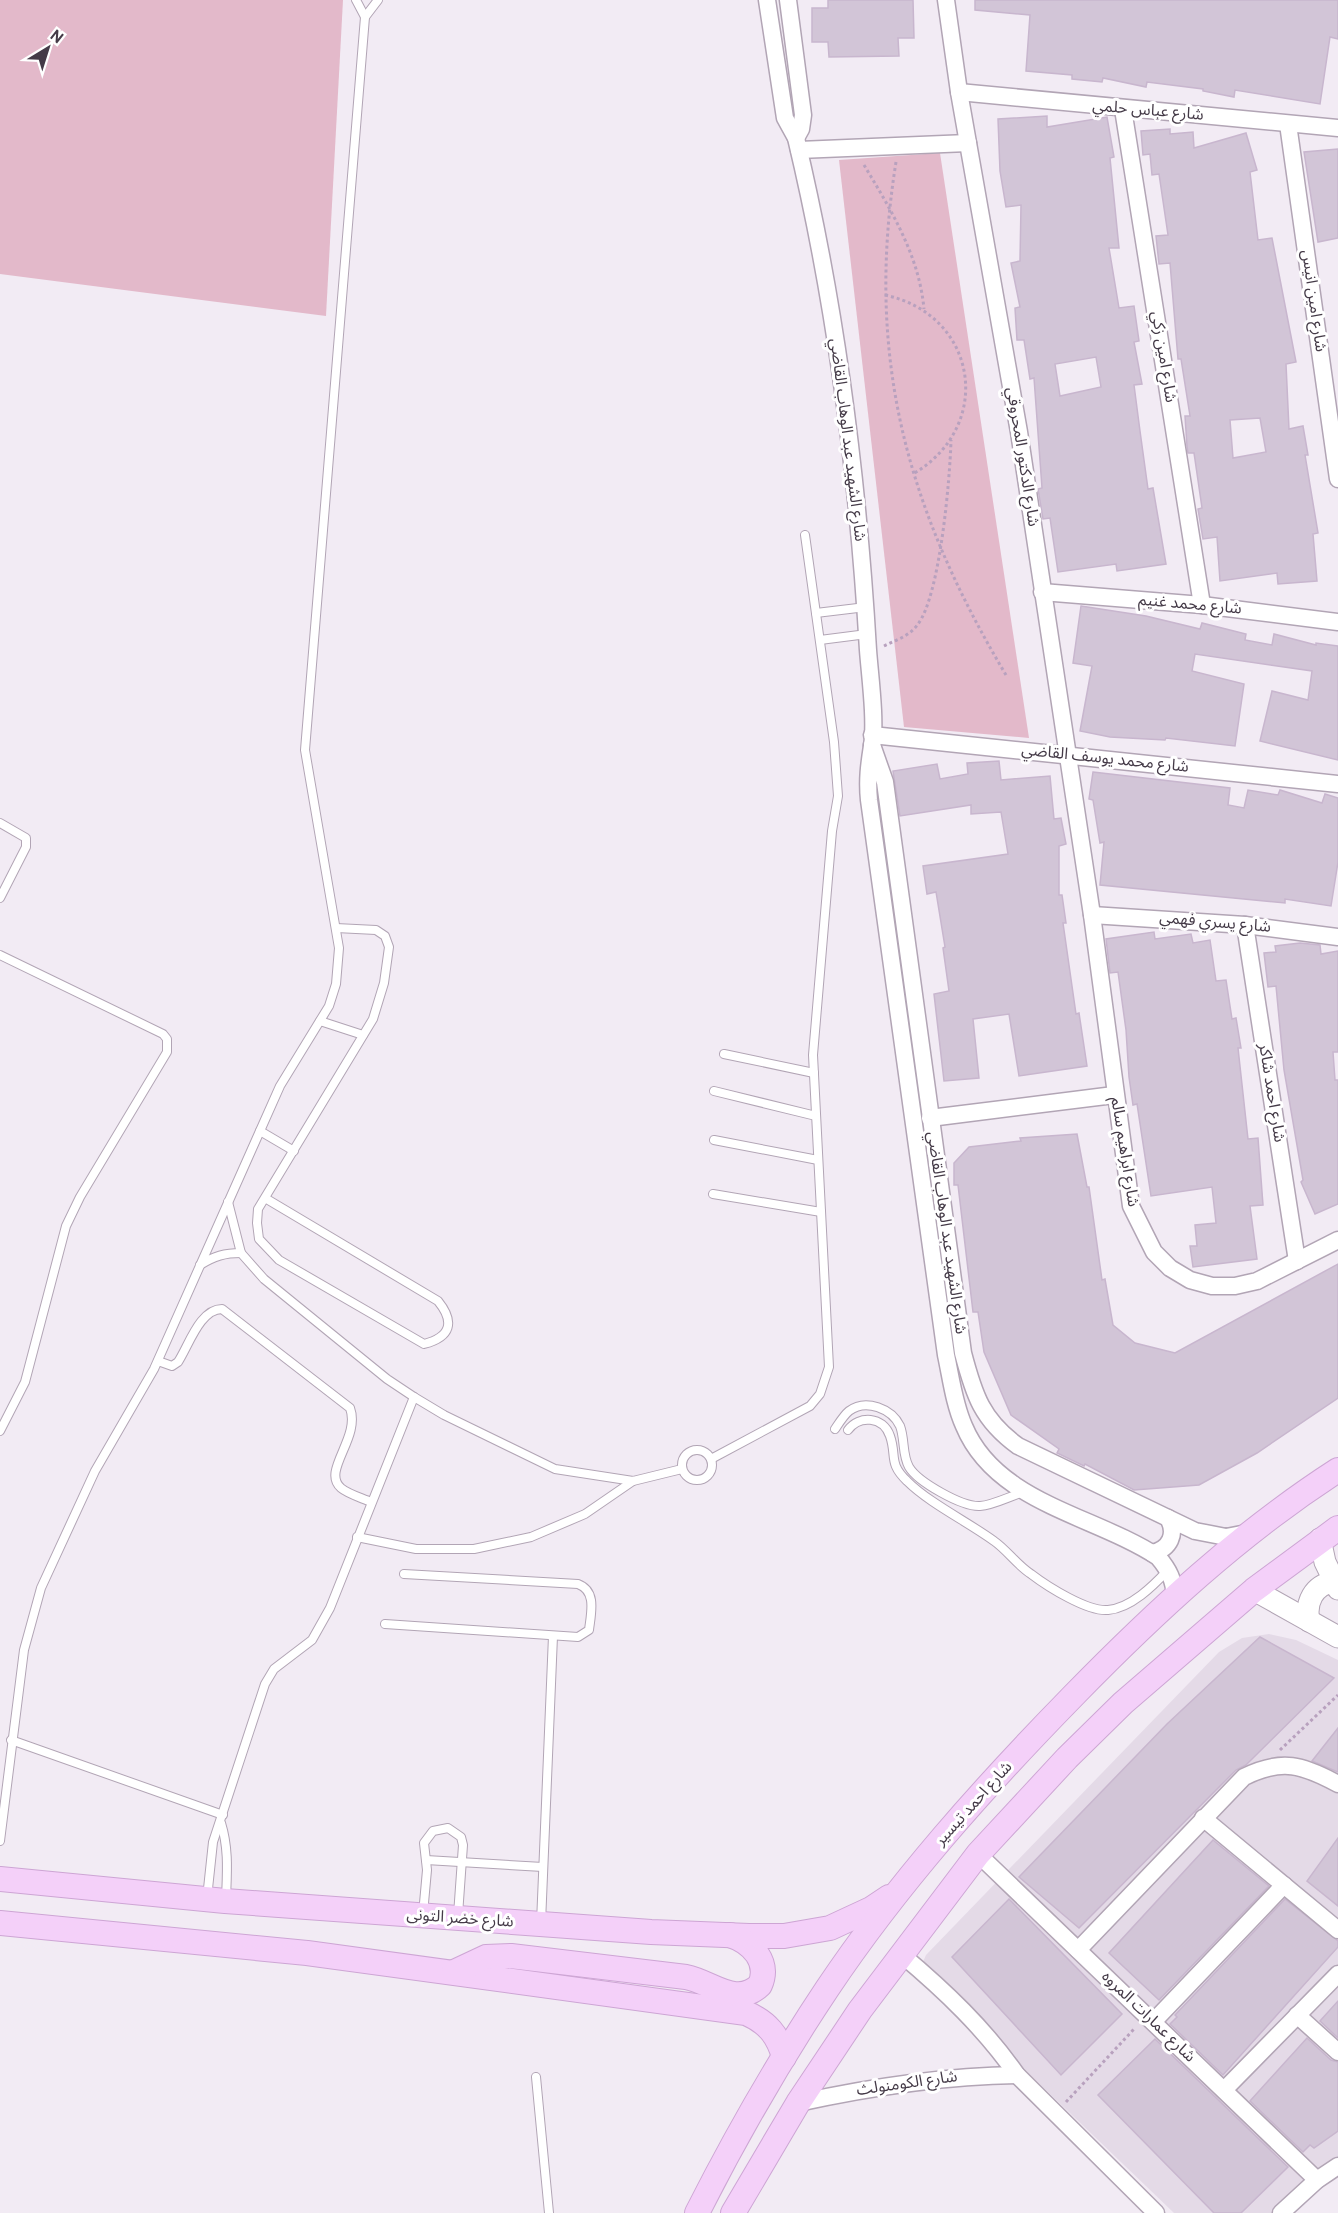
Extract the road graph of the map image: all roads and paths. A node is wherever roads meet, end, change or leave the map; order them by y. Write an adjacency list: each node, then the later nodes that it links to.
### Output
1 (356, 0): 6 (lane)
2 (378, 0): 6 (lane)
3 (767, 0): 12 (street, شارع الشهيد عبد الوهاب القاضي)
4 (788, 0): 12 (street, شارع الشهيد عبد الوهاب القاضي)
5 (946, 0): 7 (street, شارع الدكتور المحروقي)
6 (365, 17): 39 (lane)
7 (959, 92): 8 (street, شارع عباس حلمي); 11 (street, شارع الدكتور المحروقي)
8 (1123, 109): 9 (street, شارع عباس حلمي); 24 (street, شارع امين زكي)
9 (1288, 123): 10 (street, شارع عباس حلمي); 20 (street, شارع امين انيس)
10 (1338, 128)
11 (968, 143): 13 (street); 23 (street, شارع الدكتور المحروقي)
12 (797, 144): 14 (street); 25 (street, شارع الشهيد عبد الوهاب القاضي)
13 (899, 146): 14 (street); 15 (path)
14 (854, 148): 15 (path)
15 (889, 207): 16 (path); 17 (path)
16 (885, 295): 17 (path); 19 (path)
17 (924, 310): 18 (path)
18 (951, 440): 19 (path); 22 (path)
19 (913, 474): 22 (path)
20 (1338, 479)
21 (805, 535): 26 (lane)
22 (939, 548): 30 (path); 31 (path)
23 (1042, 592): 24 (street, شارع محمد غنيم); 33 (street, شارع الدكتور المحروقي)
24 (1203, 605): 27 (street, شارع محمد غنيم)
25 (866, 607): 26 (lane); 28 (street, شارع الشهيد عبد الوهاب القاضي)
26 (816, 613): 29 (lane)
27 (1338, 622)
28 (867, 634): 29 (lane); 30 (street, شارع الشهيد عبد الوهاب القاضي)
29 (820, 640): 45 (lane)
30 (868, 653): 32 (street, شارع الشهيد عبد الوهاب القاضي)
31 (1006, 675)
32 (872, 740): 33 (street, شارع محمد يوسف القاضي); 49 (street, شارع الشهيد عبد الوهاب القاضي); 71 (street, شارع الشهيد عبد الوهاب القاضي)
33 (1067, 754): 34 (street, شارع محمد يوسف القاضي); 37 (street, شارع الدكتور المحروقي)
34 (1338, 784)
35 (0, 823): 36 (lane)
36 (0, 898)
37 (1092, 915): 38 (street, شارع يسري فهمي); 47 (street, شارع ابراهيم سالم)
38 (1245, 925): 40 (street, شارع يسري فهمي); 60 (street, شارع احمد شاكر)
39 (336, 928): 42 (lane); 43 (lane)
40 (1338, 937)
41 (0, 955): 66 (lane)
42 (320, 1021): 43 (lane); 50 (lane)
43 (363, 1035): 52 (lane)
44 (724, 1054): 45 (lane)
45 (814, 1073): 48 (lane)
46 (714, 1091): 48 (lane)
47 (1114, 1095): 49 (street); 60 (street, شارع ابراهيم سالم)
48 (816, 1116): 53 (lane)
49 (930, 1118): 73 (street, شارع الشهيد عبد الوهاب القاضي)
50 (260, 1131): 52 (lane); 56 (lane)
51 (714, 1140): 53 (lane)
52 (294, 1151): 55 (lane)
53 (818, 1160): 57 (lane)
54 (712, 1194): 57 (lane)
55 (265, 1198): 55 (lane)
56 (228, 1201): 59 (lane); 61 (lane)
57 (821, 1212): 67 (lane)
58 (1338, 1240): 60 (street, شارع ابراهيم سالم)
59 (241, 1253): 61 (lane); 63 (lane)
60 (1297, 1261)
61 (199, 1266): 62 (lane)
62 (158, 1361): 72 (lane); 88 (lane)
63 (414, 1397): 70 (lane); 72 (lane)
64 (835, 1429): 71 (lane)
65 (848, 1430): 78 (lane)
66 (0, 1431)
67 (711, 1459): 68 (lane); 68 (lane)
68 (682, 1470): 70 (lane)
69 (1338, 1470): 74 (main road, شارع احمد تيسير)
70 (633, 1481): 76 (lane)
71 (1025, 1491): 77 (street, شارع الشهيد عبد الوهاب القاضي)
72 (371, 1502): 76 (lane)
73 (1168, 1518): 74 (street, شارع الشهيد عبد الوهاب القاضي); 77 (street)
74 (1257, 1528): 82 (main road, شارع احمد تيسير)
75 (1329, 1534): 80 (street); 81 (main road)
76 (357, 1537): 92 (lane)
77 (1152, 1553): 78 (street, شارع الشهيد عبد الوهاب القاضي)
78 (1168, 1569): 82 (street)
79 (404, 1574): 85 (lane)
80 (1336, 1586): 83 (street)
81 (1254, 1590): 83 (street); 94 (main road)
82 (1175, 1597): 99 (main road, شارع احمد تيسير)
83 (1309, 1621): 86 (street)
84 (385, 1624): 85 (lane)
85 (553, 1636): 97 (lane)
86 (1338, 1637)
87 (1338, 1695): 89 (path)
88 (11, 1740): 92 (lane); 93 (lane)
89 (1260, 1769): 90 (street); 91 (street)
90 (1338, 1784)
91 (1203, 1818): 100 (street); 108 (street)
92 (222, 1819): 101 (lane); 101 (lane)
93 (0, 1841)
94 (978, 1854): 108 (street, شارع عمارات المروه); 109 (main road)
95 (426, 1860): 96 (lane); 96 (lane); 102 (lane)
96 (462, 1862): 97 (lane); 103 (lane)
97 (543, 1867): 105 (lane)
98 (0, 1879): 101 (main road, شارع خضر التونى)
99 (907, 1882): 107 (main road, شارع خضر التونى); 115 (main road, شارع احمد تيسير)
100 (1284, 1885): 106 (street); 113 (street)
101 (216, 1900): 102 (main road, شارع خضر التونى)
102 (423, 1916): 103 (main road, شارع خضر التونى)
103 (458, 1918): 105 (main road, شارع خضر التونى)
104 (0, 1923): 111 (main road)
105 (541, 1924): 107 (main road, شارع خضر التونى)
106 (1338, 1930)
107 (729, 1935): 111 (main road)
108 (1078, 1950): 113 (street, شارع عمارات المروه)
109 (901, 1954): 116 (street); 119 (main road)
110 (1338, 1974): 112 (street)
111 (748, 2003): 115 (main road)
112 (1297, 2015): 114 (street); 118 (street)
113 (1150, 2019): 118 (street, شارع عمارات المروه); 120 (path)
114 (1338, 2052)
115 (784, 2057): 124 (main road, شارع احمد تيسير)
116 (1017, 2075): 119 (street, شارع الكومنولث); 120 (street)
117 (536, 2078): 123 (lane)
118 (1224, 2090): 122 (street, شارع عمارات المروه)
119 (798, 2103): 125 (main road)
120 (1056, 2113): 126 (street)
121 (1338, 2166): 122 (street)
122 (1317, 2180): 127 (street)
123 (549, 2213)
124 (697, 2213)
125 (733, 2213)
126 (1156, 2213)
127 (1281, 2213)

